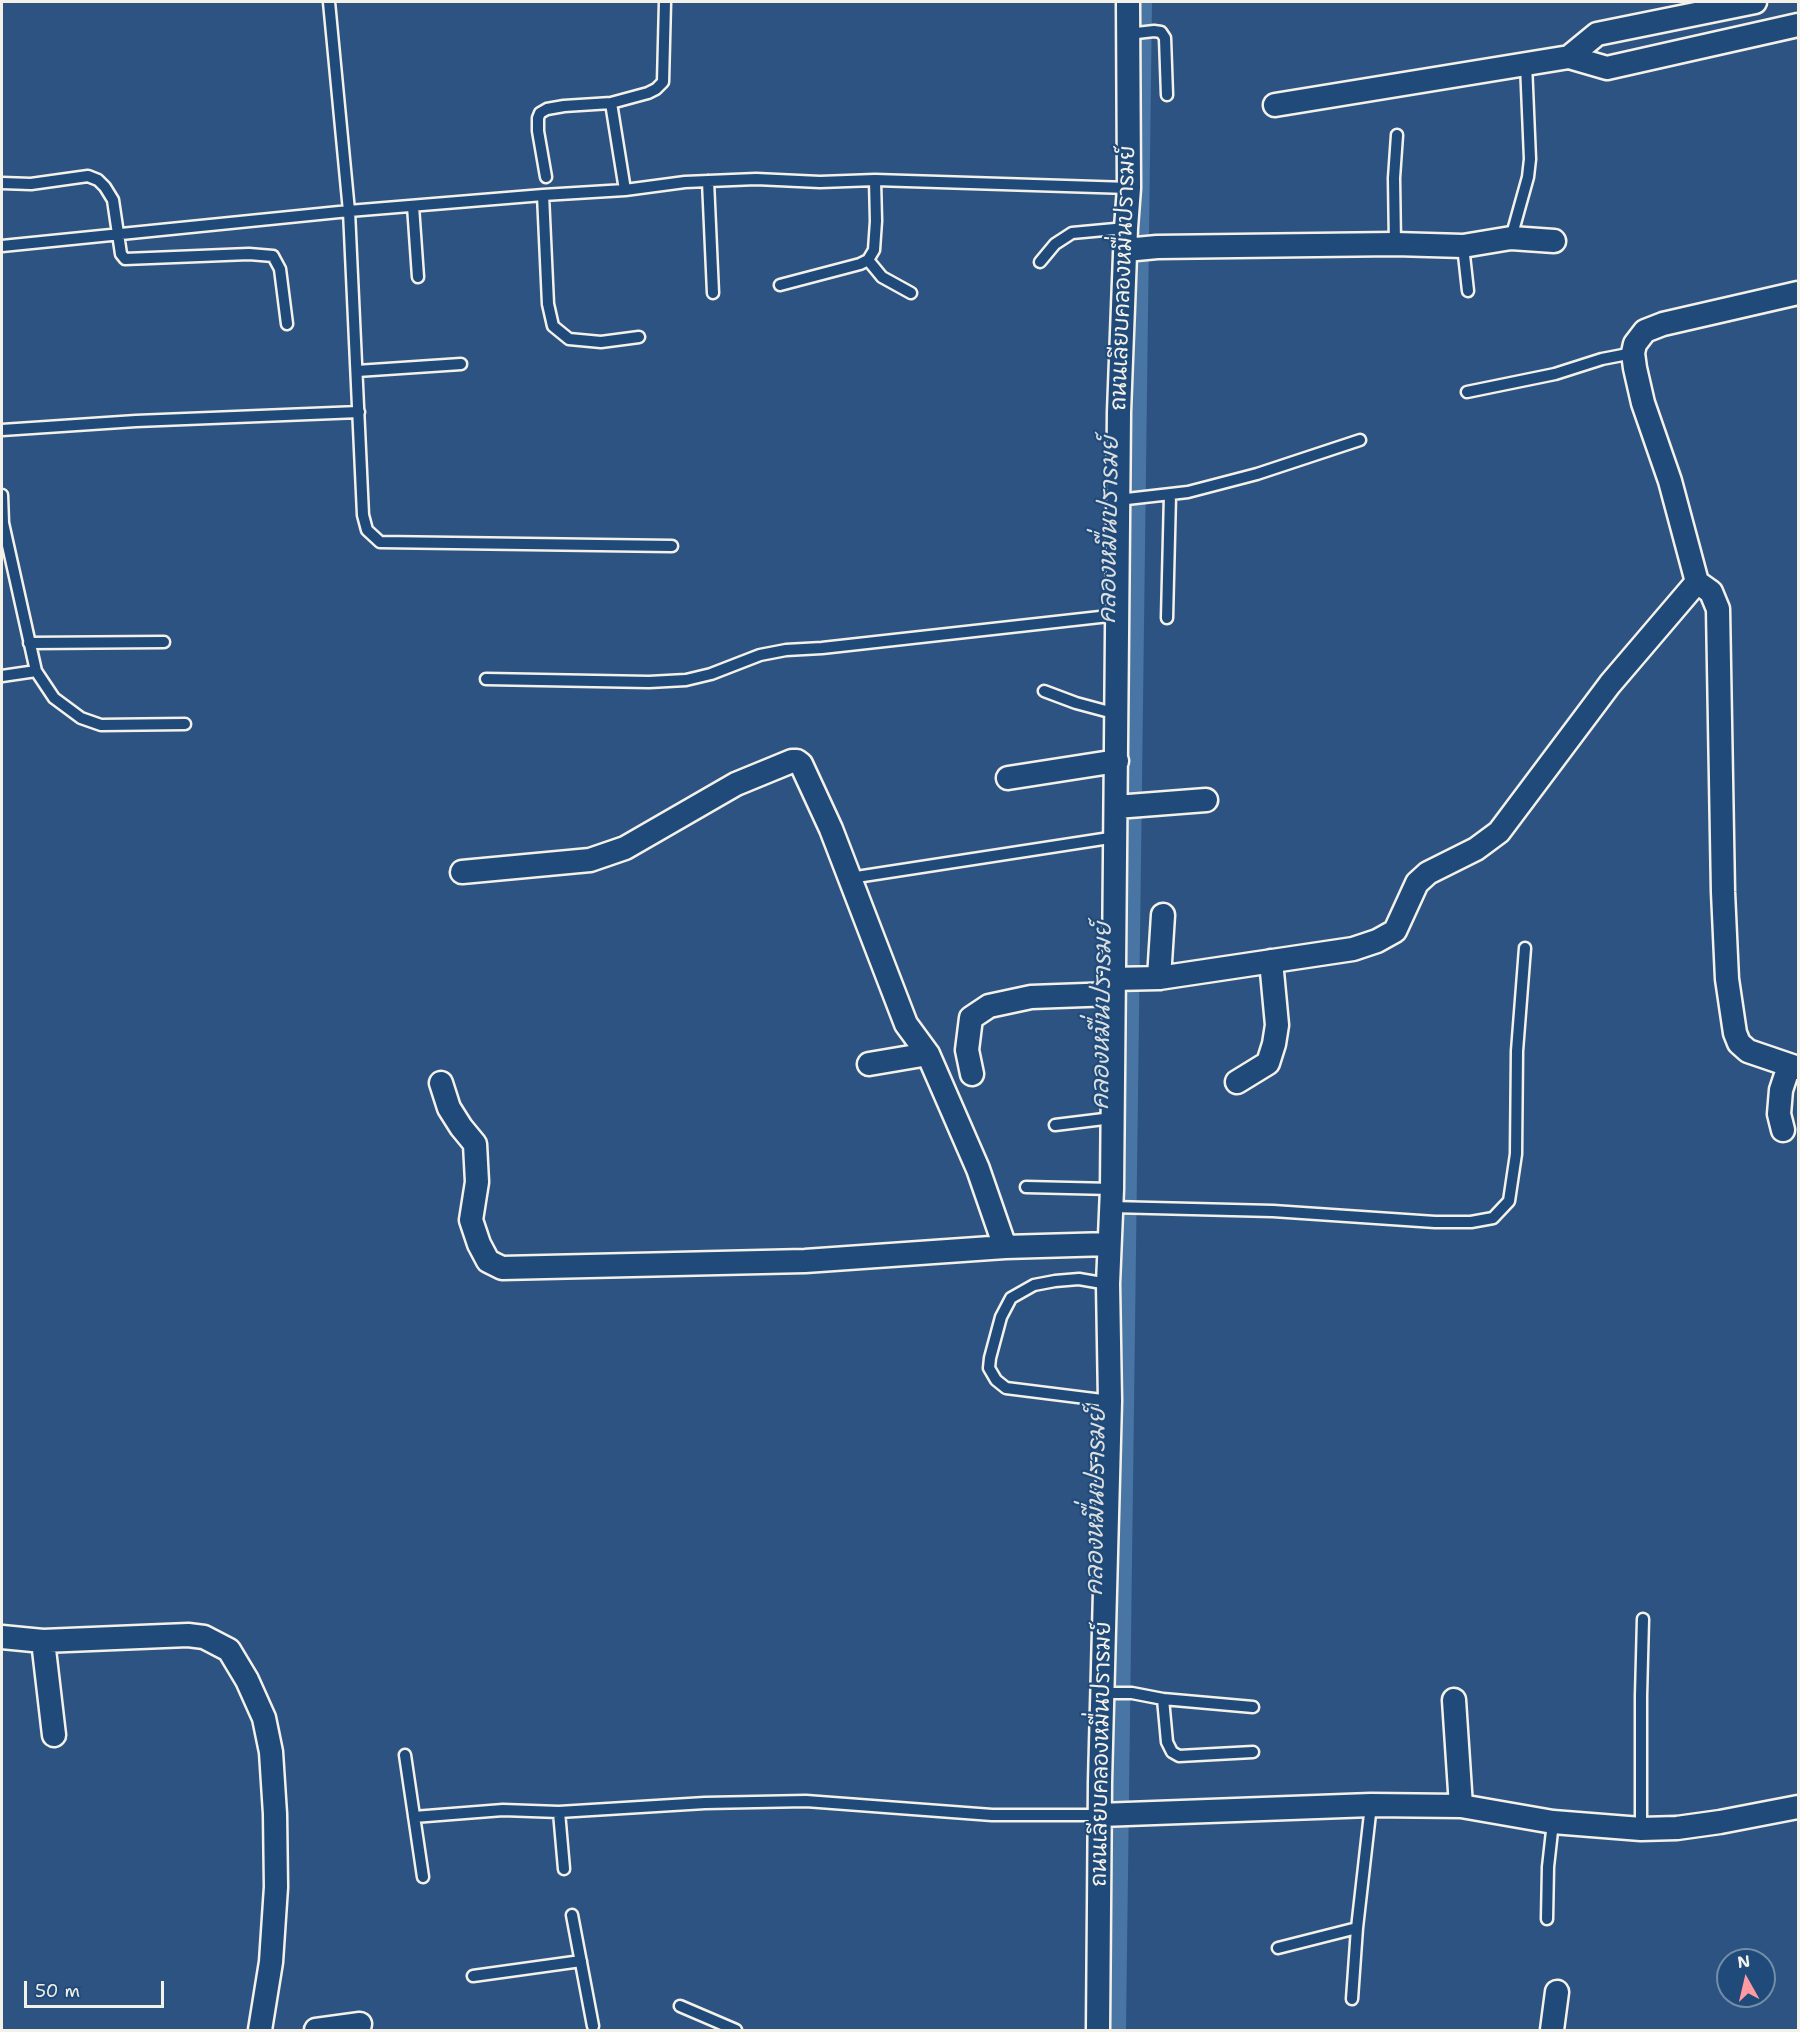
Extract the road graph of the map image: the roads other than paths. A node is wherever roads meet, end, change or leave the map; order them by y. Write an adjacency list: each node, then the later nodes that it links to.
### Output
1 (329, 2): 21 (lane)
2 (665, 2): 10 (lane)
3 (1128, 2): 6 (street, ถนนเลียบคลองหมื่นปรารมย์)
4 (1755, 2): 7 (street)
5 (1798, 25): 7 (street)
6 (1128, 34): 9 (lane); 17 (street, ถนนเลียบคลองหมื่นปรารมย์)
7 (1569, 57): 8 (street)
8 (1526, 64): 11 (street); 24 (lane)
9 (1167, 95)
10 (611, 103): 13 (lane); 18 (lane)
11 (1275, 105)
12 (1397, 135): 26 (lane)
13 (546, 177)
14 (875, 180): 15 (lane); 17 (lane); 30 (lane)
15 (708, 181): 18 (lane); 35 (lane)
16 (2, 183): 23 (lane)
17 (1129, 188): 22 (street, ถนนเลียบคลองหมื่นปรารมย์)
18 (625, 190): 19 (lane)
19 (543, 195): 20 (lane); 39 (lane)
20 (413, 206): 21 (lane); 32 (lane)
21 (349, 211): 23 (lane); 42 (lane)
22 (1126, 228): 29 (street, ถนนเลียบคลองหมื่นปรารมย์); 31 (lane)
23 (118, 235): 27 (lane); 38 (lane)
24 (1511, 238): 25 (street); 28 (street)
25 (1554, 241)
26 (1395, 244): 28 (street); 29 (street)
27 (2, 246)
28 (1463, 246): 34 (lane)
29 (1126, 250): 49 (street, ถนนเลียบคลองหมื่นปรารมย์)
30 (868, 260): 33 (lane); 36 (lane)
31 (1040, 262)
32 (418, 277)
33 (780, 285)
34 (1468, 291)
35 (713, 293)
36 (911, 293)
37 (1798, 293): 40 (street)
38 (287, 324)
39 (639, 337)
40 (1633, 353): 43 (lane); 51 (street)
41 (461, 364): 42 (lane)
42 (357, 371): 44 (lane)
43 (1467, 392)
44 (359, 412): 45 (lane); 50 (lane)
45 (2, 430)
46 (1360, 440): 48 (lane)
47 (2, 495): 55 (lane)
48 (1170, 495): 49 (lane); 53 (lane)
49 (1123, 500): 52 (street, ถนนเลียบคลองหมื่นปรารมย์)
50 (672, 546)
51 (1697, 582): 71 (street); 76 (street)
52 (1119, 615): 58 (lane); 60 (street, ถนนเลียบคลองหมื่นปรารมย์)
53 (1167, 618)
54 (164, 642): 55 (lane)
55 (29, 643): 56 (lane)
56 (36, 671): 57 (lane); 61 (lane)
57 (2, 676)
58 (486, 679)
59 (1044, 691): 60 (lane)
60 (1117, 714): 62 (street, ถนนเลียบคลองหมื่นปรารมย์)
61 (185, 724)
62 (1117, 761): 63 (street); 65 (street, ถนนเลียบคลองหมื่นปรารมย์)
63 (1008, 778)
64 (1206, 800): 65 (street)
65 (1130, 806): 66 (street, ถนนเลียบคลองหมื่นปรารมย์)
66 (1116, 837): 68 (lane); 73 (street, ถนนเลียบคลองหมื่นปรารมย์)
67 (462, 872): 68 (street)
68 (850, 878): 74 (street)
69 (1162, 915): 72 (street)
70 (1526, 948): 84 (lane)
71 (1271, 961): 72 (street); 78 (street)
72 (1154, 979): 73 (street)
73 (1117, 984): 77 (street); 80 (street, ถนนเลียบคลองหมื่นปรารมย์)
74 (928, 1054): 75 (street); 86 (street)
75 (869, 1064)
76 (1794, 1067): 82 (street)
77 (972, 1074)
78 (1237, 1082)
79 (441, 1083): 86 (street)
80 (1112, 1118): 81 (lane); 84 (street, ถนนเลียบคลองหมื่นปรารมย์)
81 (1055, 1125)
82 (1783, 1130)
83 (1026, 1187): 84 (lane)
84 (1122, 1203): 85 (street, ถนนเลียบคลองหมื่นปรารมย์)
85 (1109, 1244): 86 (street); 87 (street, ถนนเลียบคลองหมื่นปรารมย์)
86 (1005, 1247)
87 (1108, 1284): 88 (street, ถนนเลียบคลองหมื่นปรารมย์); 88 (lane)
88 (1110, 1401): 92 (street, ถนนเลียบคลองหมื่นปรารมย์)
89 (1643, 1619): 106 (lane)
90 (2, 1637): 91 (street)
91 (44, 1652): 96 (street); 120 (street)
92 (1110, 1693): 93 (lane); 103 (street, ถนนเลียบคลองหมื่นปรารมย์)
93 (1162, 1699): 95 (lane); 97 (lane)
94 (1454, 1700): 100 (street)
95 (1253, 1707)
96 (54, 1736)
97 (1253, 1752)
98 (405, 1755): 104 (lane)
99 (1371, 1805): 100 (street); 103 (street); 111 (lane)
100 (1461, 1806): 105 (street)
101 (1798, 1807): 106 (street)
102 (559, 1812): 103 (lane); 104 (lane); 107 (lane)
103 (1116, 1814): 123 (street, ถนนเลียบคลองหมื่นปรารมย์)
104 (414, 1817): 108 (lane)
105 (1553, 1822): 106 (street); 110 (lane)
106 (1641, 1829)
107 (564, 1869)
108 (423, 1877)
109 (572, 1915): 113 (lane)
110 (1547, 1919)
111 (1357, 1928): 112 (lane); 116 (lane)
112 (1278, 1948)
113 (581, 1961): 114 (lane); 119 (lane)
114 (473, 1976)
115 (1557, 1992): 124 (street)
116 (1352, 1999)
117 (680, 2006): 122 (lane)
118 (360, 2024): 121 (street)
119 (593, 2026)
120 (260, 2031)
121 (316, 2031)
122 (736, 2031)
123 (1098, 2031)
124 (1552, 2031)

